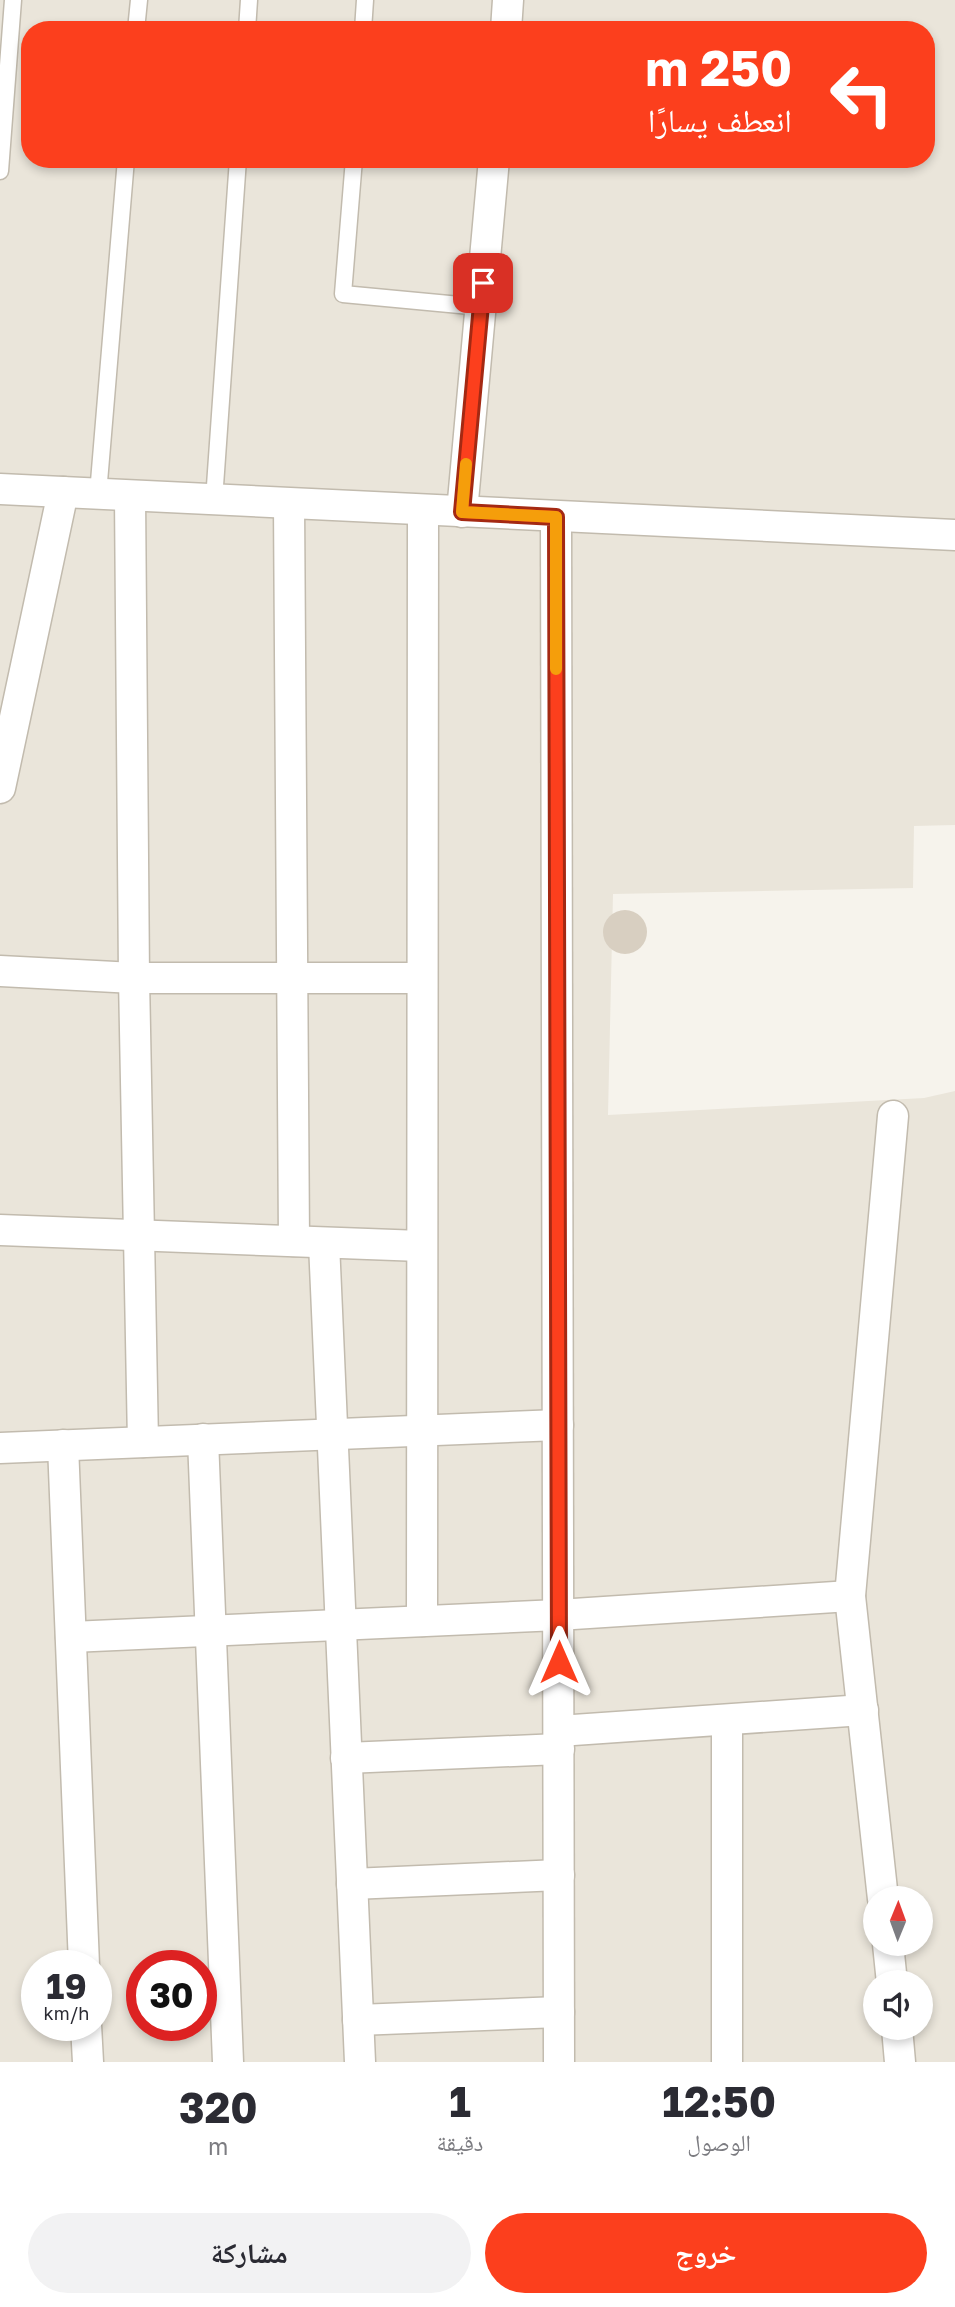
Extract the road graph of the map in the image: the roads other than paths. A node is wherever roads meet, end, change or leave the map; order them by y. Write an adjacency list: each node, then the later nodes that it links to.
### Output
1 (13, 0): 14 (lane)
2 (139, 0): 6 (lane)
3 (249, 0): 7 (lane)
4 (365, 0): 8 (lane)
5 (508, 0): 9 (street)
6 (137, 21)
7 (248, 21)
8 (364, 21)
9 (507, 21)
10 (124, 168): 18 (lane)
11 (237, 168): 20 (lane)
12 (353, 168): 15 (lane)
13 (493, 168): 15 (street)
14 (0, 171)
15 (481, 307): 23 (street)
16 (0, 489): 17 (street)
17 (63, 492): 18 (street); 26 (street)
18 (98, 494): 19 (street)
19 (130, 496): 20 (street); 28 (street)
20 (214, 500): 21 (street)
21 (289, 503): 22 (street); 29 (street)
22 (423, 510): 23 (street); 30 (street)
23 (462, 512): 24 (street)
24 (556, 517): 25 (street); 37 (street)
25 (955, 535)
26 (0, 788)
27 (0, 971): 28 (street)
28 (134, 978): 29 (street); 33 (street)
29 (292, 978): 30 (street); 34 (street)
30 (422, 978): 36 (street)
31 (893, 1116): 44 (street)
32 (0, 1230): 33 (street)
33 (139, 1236): 34 (street); 41 (street)
34 (294, 1241): 35 (street)
35 (324, 1243): 36 (street); 39 (street)
36 (421, 1246): 38 (street)
37 (558, 1425): 38 (street); 45 (street)
38 (422, 1431): 39 (street); 46 (street)
39 (333, 1434): 40 (street); 47 (street)
40 (203, 1439): 41 (street); 48 (street)
41 (143, 1442): 42 (street)
42 (63, 1445): 43 (street); 49 (street)
43 (0, 1448)
44 (850, 1596): 45 (street); 50 (street)
45 (558, 1615): 46 (street); 52 (street)
46 (422, 1621): 47 (street)
47 (340, 1625): 48 (street); 53 (street)
48 (211, 1630): 49 (street); 63 (street)
49 (71, 1637): 57 (street)
50 (863, 1710): 51 (street); 56 (street)
51 (727, 1720): 52 (street); 66 (street)
52 (559, 1740): 53 (street); 54 (street)
53 (346, 1758): 55 (street)
54 (559, 1875): 55 (street); 58 (street)
55 (352, 1884): 59 (street)
56 (882, 1886)
57 (83, 1950)
58 (559, 2011): 59 (street); 65 (street)
59 (358, 2020): 64 (street)
60 (898, 2040): 67 (street)
61 (87, 2041): 62 (street)
62 (88, 2062)
63 (228, 2062)
64 (360, 2062)
65 (559, 2062)
66 (727, 2062)
67 (900, 2062)

